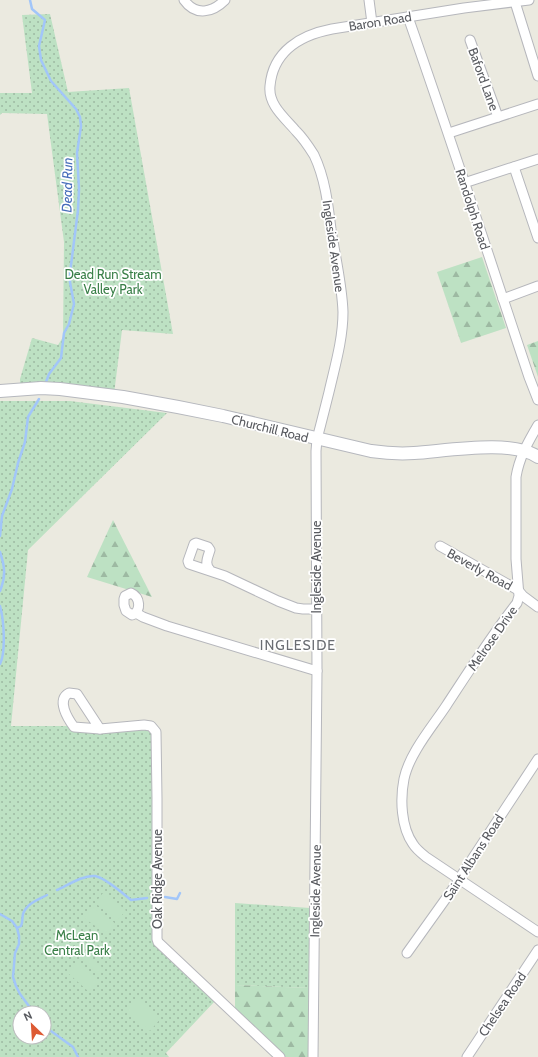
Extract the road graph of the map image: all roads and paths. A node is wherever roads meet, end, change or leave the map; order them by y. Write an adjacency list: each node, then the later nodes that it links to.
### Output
1 (184, 0): 2 (street)
2 (226, 0)
3 (369, 0): 7 (street)
4 (529, 0): 5 (street, Baron Road)
5 (514, 2): 6 (street, Baron Road); 9 (street)
6 (408, 17): 7 (street, Baron Road); 13 (street, Randolph Road)
7 (372, 23): 10 (street, Baron Road)
8 (470, 40): 12 (street, Baford Lane)
9 (538, 76)
10 (270, 98): 23 (street, Ingleside Avenue)
11 (538, 104): 12 (street)
12 (498, 117): 13 (street)
13 (449, 133): 16 (street, Randolph Road)
14 (538, 159): 15 (street)
15 (514, 167): 16 (street); 17 (street)
16 (464, 183): 19 (street, Randolph Road)
17 (538, 238)
18 (538, 286): 19 (street)
19 (503, 299): 21 (street, Randolph Road)
20 (0, 391): 23 (street, Churchill Road)
21 (538, 400)
22 (538, 426): 24 (street, Melrose Drive)
23 (317, 439): 24 (street, Churchill Road); 30 (street, Ingleside Avenue)
24 (524, 450): 25 (street, Churchill Road); 28 (street, Melrose Drive)
25 (538, 458)
26 (440, 546): 28 (street, Beverly Road)
27 (210, 570): 30 (street)
28 (518, 590): 29 (street, Beverly Road); 35 (street, Melrose Drive)
29 (538, 607)
30 (316, 609): 32 (street, Ingleside Avenue)
31 (136, 613): 32 (street)
32 (317, 671): 39 (street, Ingleside Avenue)
33 (100, 729): 33 (street); 40 (street, Oak Ridge Avenue)
34 (538, 760): 35 (street, Saint Albans Road)
35 (459, 878): 36 (street); 38 (street, Saint Albans Road)
36 (538, 932)
37 (538, 950): 43 (street, Chelsea Road)
38 (407, 953)
39 (313, 1042): 41 (street); 42 (street, Ingleside Avenue)
40 (280, 1057)
41 (304, 1057)
42 (313, 1057)
43 (467, 1057)

